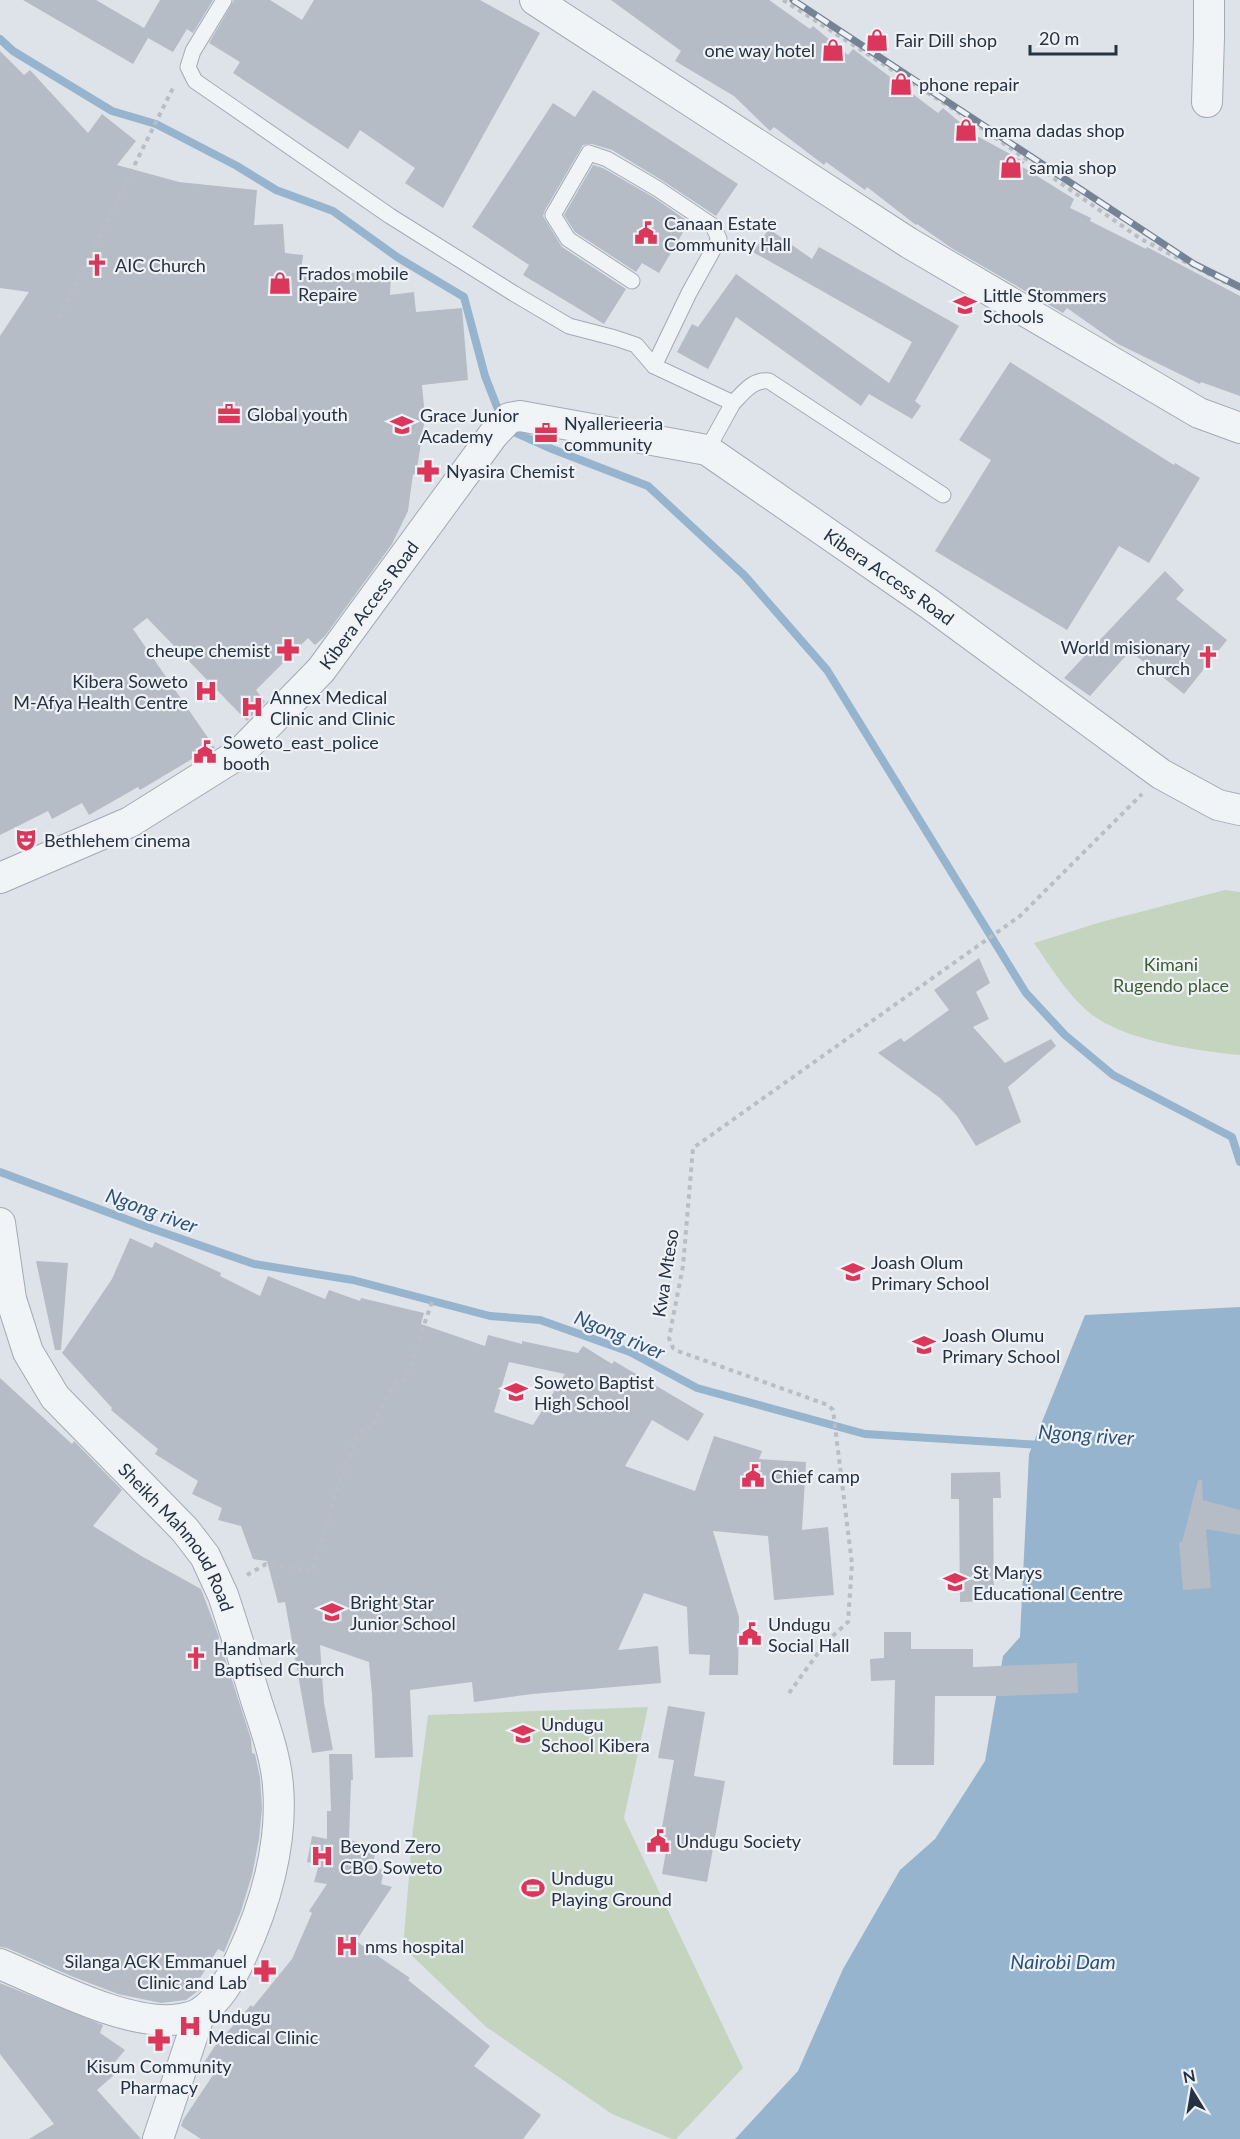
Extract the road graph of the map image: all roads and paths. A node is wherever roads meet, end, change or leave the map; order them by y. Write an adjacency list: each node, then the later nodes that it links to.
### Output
1 (224, 0): 10 (lane)
2 (535, 0): 12 (street)
3 (783, 0): 8 (path)
4 (1209, 0): 6 (street)
5 (171, 92): 9 (path)
6 (1207, 102)
7 (632, 281): 10 (lane)
8 (1240, 287)
9 (58, 318)
10 (654, 366): 11 (lane)
11 (733, 403): 13 (lane); 14 (lane)
12 (1240, 428)
13 (707, 450): 15 (street, Kibera Access Road); 17 (street, Kibera Access Road)
14 (943, 495)
15 (1161, 774): 16 (street, Kibera Access Road); 21 (path, Kwa Mteso)
16 (1240, 810)
17 (0, 878)
18 (0, 1223): 20 (street, Sheikh Mahmoud Road)
19 (432, 1302): 20 (path)
20 (223, 1595): 23 (street, Sheikh Mahmoud Road)
21 (789, 1693)
22 (0, 1964): 23 (street)
23 (200, 2013): 24 (street)
24 (158, 2139)

